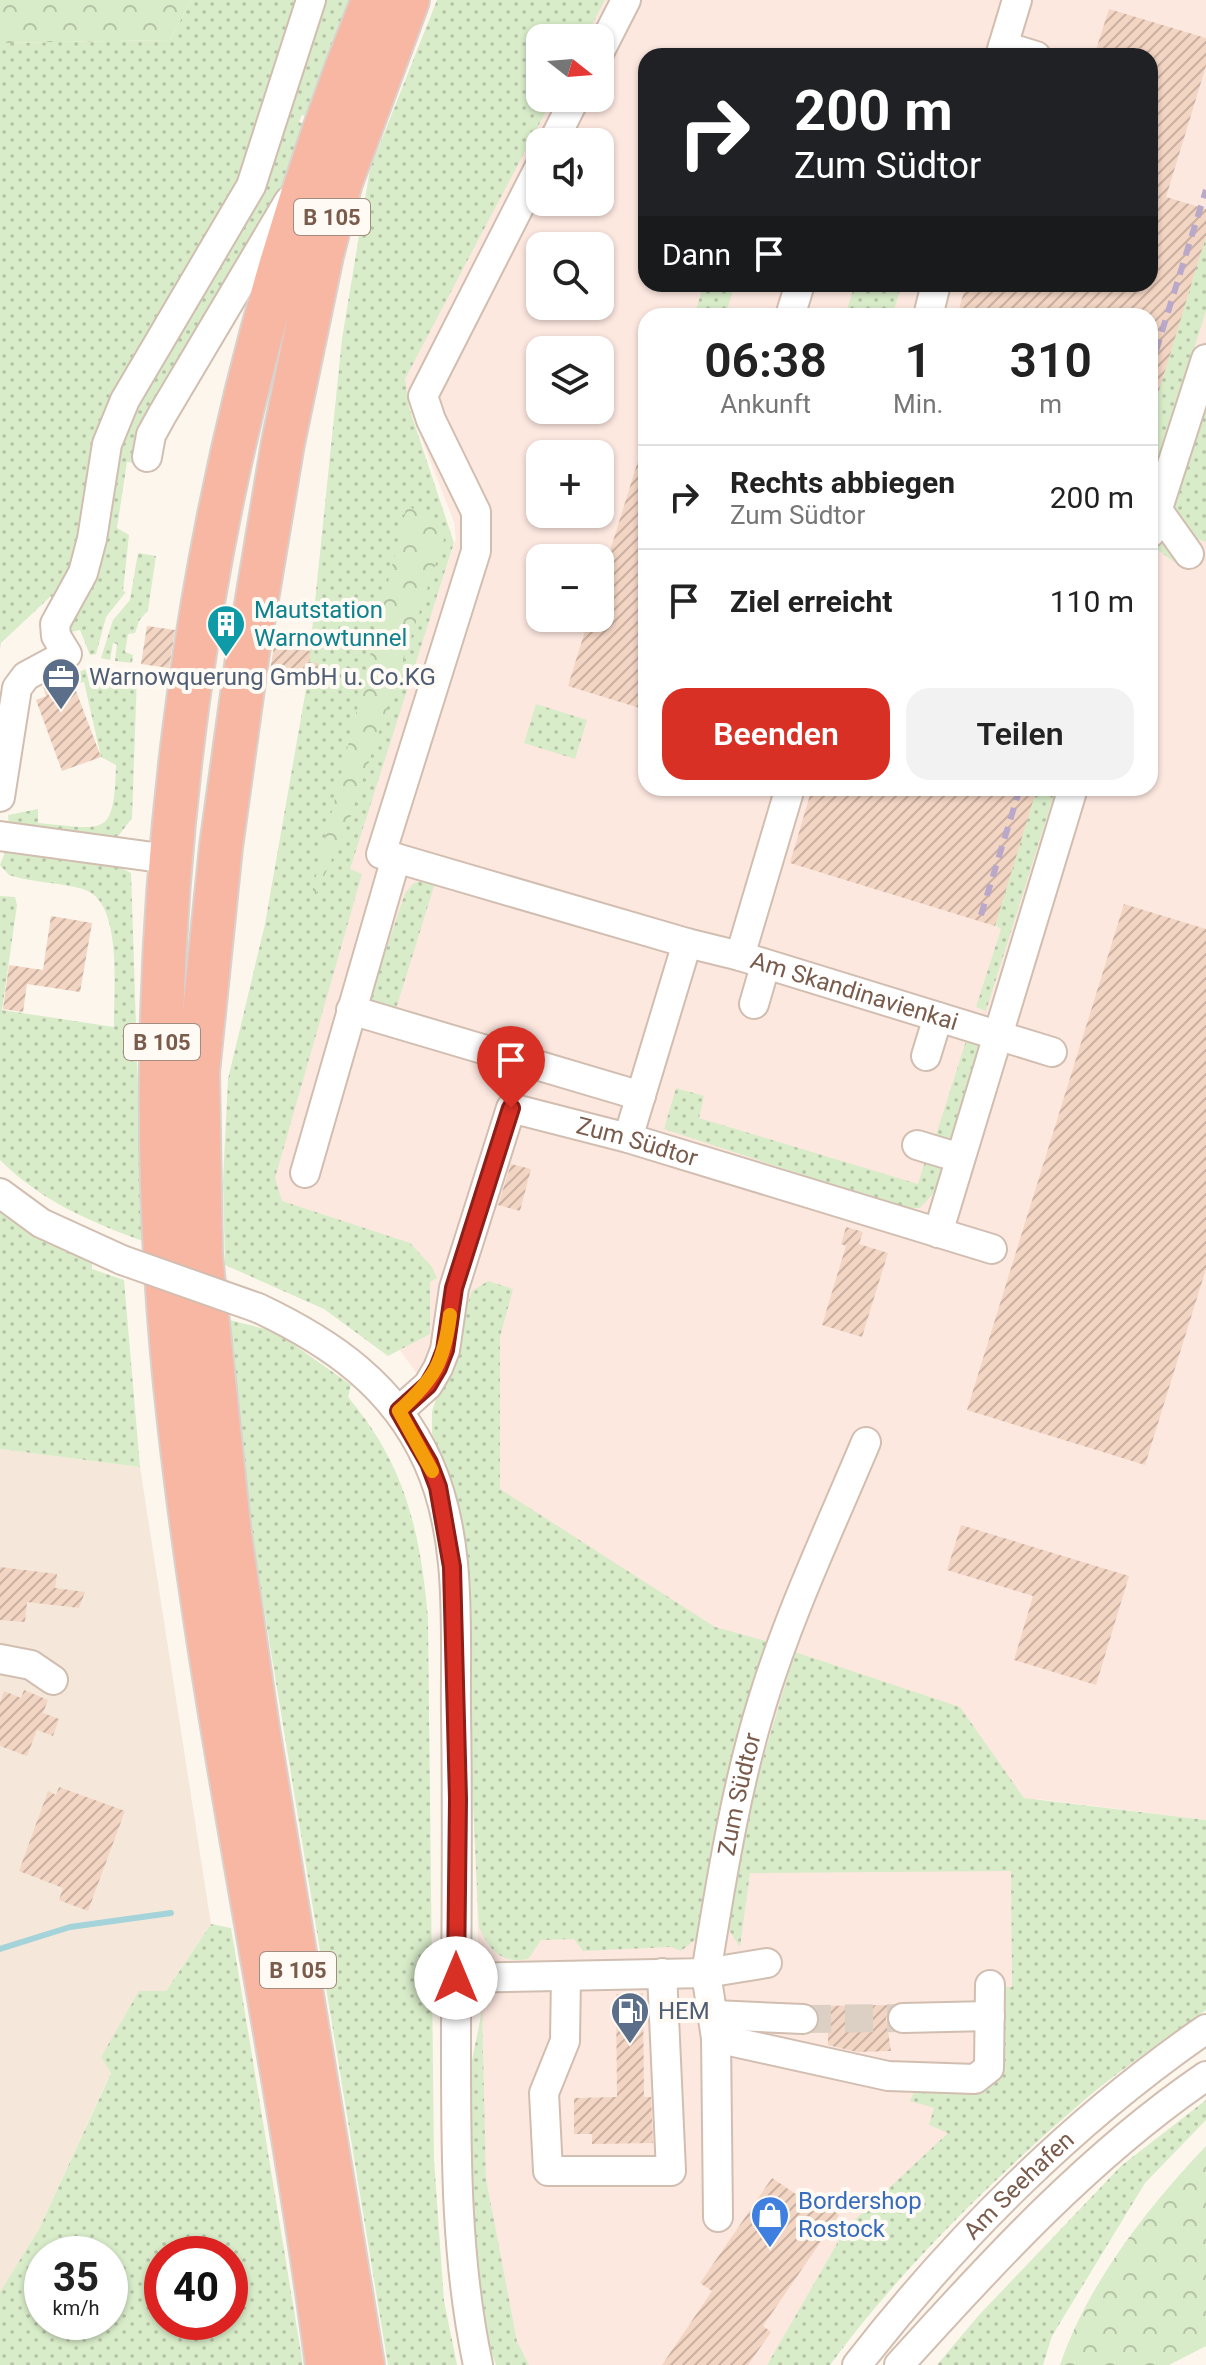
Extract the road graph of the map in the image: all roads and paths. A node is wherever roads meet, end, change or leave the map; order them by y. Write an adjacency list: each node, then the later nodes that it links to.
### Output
1 (311, 0): 17 (street)
2 (373, 0): 8 (highway, B 105)
3 (408, 0): 55 (highway, B 105)
4 (626, 0): 6 (street)
5 (1017, 0): 7 (street)
6 (614, 24)
7 (1002, 48)
8 (321, 145): 11 (street); 20 (highway, B 105)
9 (526, 194): 19 (street)
10 (1206, 359): 12 (street)
11 (147, 457)
12 (1158, 509)
13 (1158, 525): 14 (street)
14 (1189, 554)
15 (788, 796): 22 (street, Am Skandinavienkai)
16 (1071, 796): 26 (street)
17 (0, 797)
18 (0, 836): 20 (street)
19 (396, 858): 21 (street); 24 (street)
20 (168, 859): 54 (highway, B 105)
21 (687, 943): 22 (street); 29 (street)
22 (753, 961): 23 (street); 25 (street, Am Skandinavienkai)
23 (754, 1004)
24 (351, 1010): 29 (street); 33 (street)
25 (938, 1017): 26 (street, Am Skandinavienkai); 28 (street)
26 (998, 1034): 27 (street, Am Skandinavienkai); 32 (street)
27 (1052, 1052)
28 (926, 1056)
29 (641, 1096): 30 (street)
30 (628, 1138): 35 (street, Zum Südtor); 37 (street, Zum Südtor)
31 (917, 1145): 32 (street)
32 (960, 1158): 35 (street)
33 (305, 1173)
34 (0, 1193): 37 (street, bridge)
35 (938, 1233): 36 (street, Zum Südtor)
36 (992, 1249)
37 (399, 1411): 45 (street)
38 (866, 1442): 43 (street, Zum Südtor)
39 (0, 1659): 40 (street)
40 (53, 1680)
41 (767, 1963): 43 (street)
42 (662, 1973): 43 (street); 44 (street); 44 (street)
43 (706, 1973): 50 (street, Zum Südtor)
44 (566, 1976): 45 (street)
45 (456, 1978): 56 (street)
46 (990, 1985): 47 (street)
47 (990, 2016): 48 (street); 50 (street)
48 (903, 2018)
49 (803, 2019): 50 (street)
50 (715, 2026): 53 (street, Zum Südtor)
51 (1206, 2029): 57 (street, Am Seehafen)
52 (1206, 2076): 58 (street, Am Seehafen)
53 (718, 2217)
54 (323, 2357)
55 (363, 2365)
56 (478, 2365)
57 (857, 2365)
58 (899, 2365)

